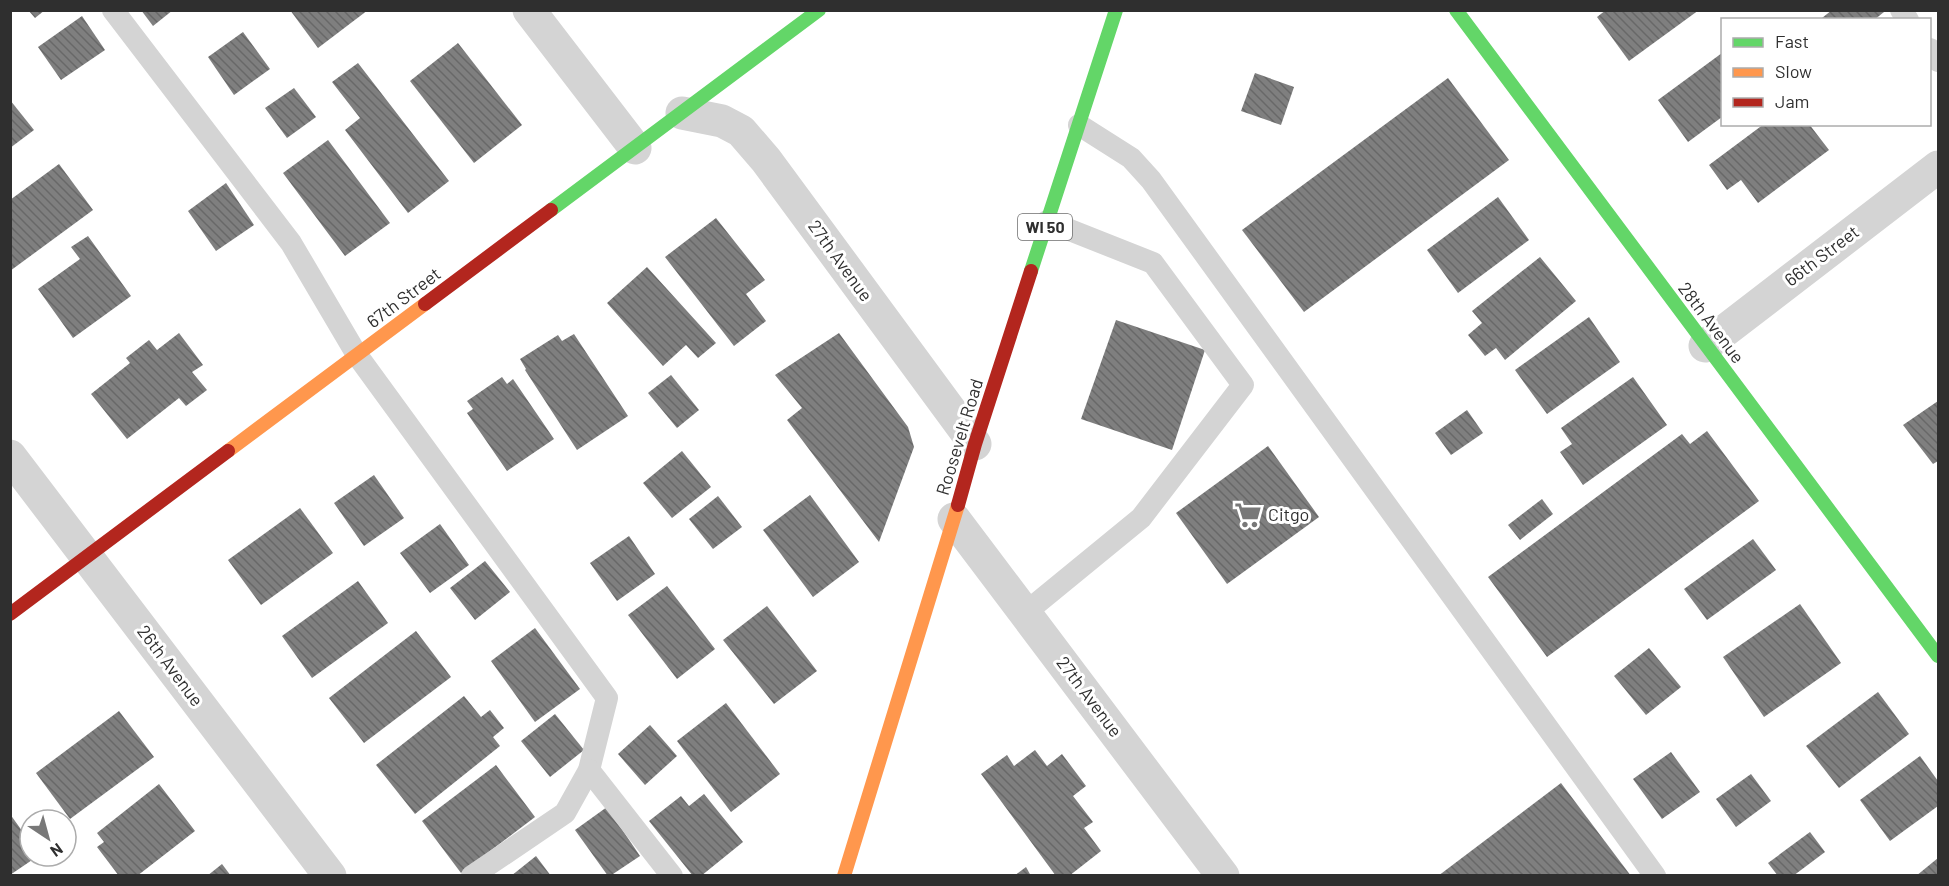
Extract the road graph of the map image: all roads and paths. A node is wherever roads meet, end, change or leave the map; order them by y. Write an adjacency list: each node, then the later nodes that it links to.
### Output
1 (113, 10): 12 (lane)
2 (529, 10): 8 (street)
3 (819, 10): 6 (street, 67th Street)
4 (1116, 10): 7 (street, Roosevelt Road / WI 50)
5 (1456, 10): 11 (street, 28th Avenue)
6 (682, 113): 8 (street, 67th Street); 13 (street, 27th Avenue)
7 (1079, 125): 10 (street, Roosevelt Road / WI 50); 26 (lane)
8 (635, 148): 12 (street, 67th Street)
9 (1938, 167): 11 (street, 66th Street)
10 (1047, 221): 13 (street, Roosevelt Road / WI 50); 17 (lane)
11 (1705, 346): 19 (street, 28th Avenue)
12 (357, 355): 16 (street, 67th Street); 20 (lane)
13 (975, 444): 15 (street, Roosevelt Road / WI 50)
14 (10, 456): 16 (street, 26th Avenue)
15 (954, 519): 17 (street, 27th Avenue); 24 (street, Roosevelt Road / WI 50)
16 (87, 556): 18 (street, 67th Street); 21 (street, 26th Avenue)
17 (1025, 613): 25 (street, 27th Avenue)
18 (10, 614)
19 (1938, 656)
20 (589, 770): 22 (lane); 23 (lane)
21 (330, 876)
22 (472, 876)
23 (672, 876)
24 (844, 876)
25 (1223, 876)
26 (1655, 876)

